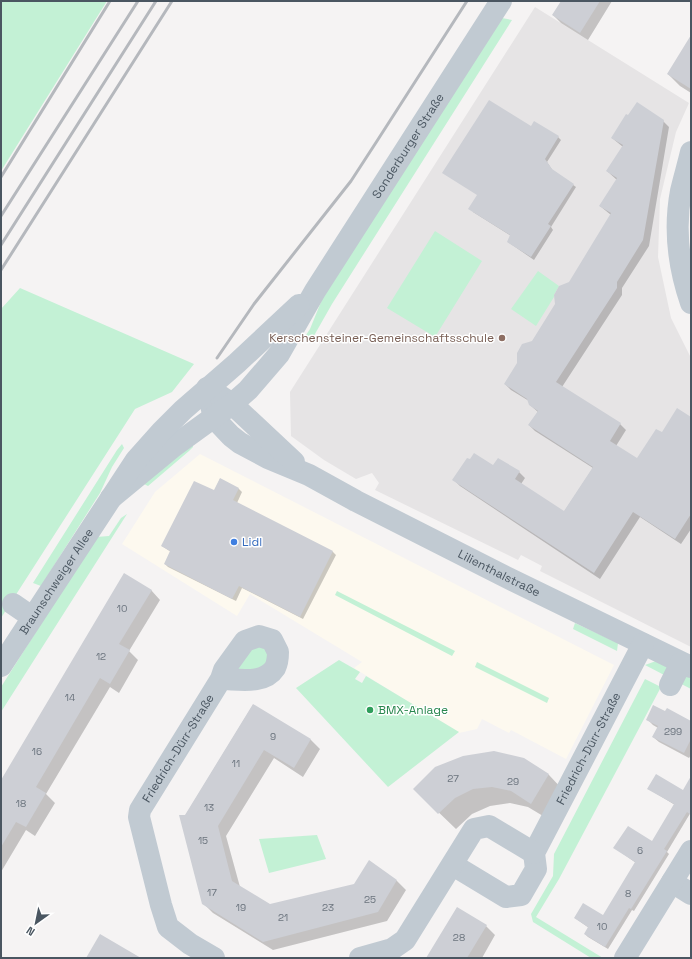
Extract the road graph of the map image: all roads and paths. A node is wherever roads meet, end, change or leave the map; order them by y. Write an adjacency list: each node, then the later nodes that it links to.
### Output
1 (501, 1): 3 (street, Sonderburger Straße)
2 (691, 152): 4 (street)
3 (315, 291): 5 (street, Sonderburger Straße); 6 (street, Sonderburger Straße)
4 (691, 303)
5 (207, 388): 6 (street, Lilienthalstraße); 7 (street); 9 (street, Braunschweiger Allee)
6 (232, 404): 7 (street, Sonderburger Straße); 8 (street, Lilienthalstraße)
7 (214, 418): 8 (street, Lilienthalstraße); 9 (street, Braunschweiger Allee)
8 (309, 475): 12 (street, Lilienthalstraße)
9 (111, 498): 11 (street, Braunschweiger Allee)
10 (13, 604): 11 (street)
11 (32, 617): 14 (street, Braunschweiger Allee)
12 (643, 644): 13 (street, Lilienthalstraße); 18 (street, Friedrich-Dürr-Straße)
13 (686, 665): 16 (street)
14 (1, 666)
15 (221, 678): 22 (street, Friedrich-Dürr-Straße)
16 (670, 685)
17 (691, 851): 20 (street)
18 (534, 853): 19 (street); 19 (street, Friedrich-Dürr-Straße)
19 (454, 861): 24 (street)
20 (672, 882): 21 (street); 25 (street)
21 (691, 894)
22 (186, 951): 23 (street, Friedrich-Dürr-Straße)
23 (214, 958)
24 (360, 958)
25 (626, 958)

